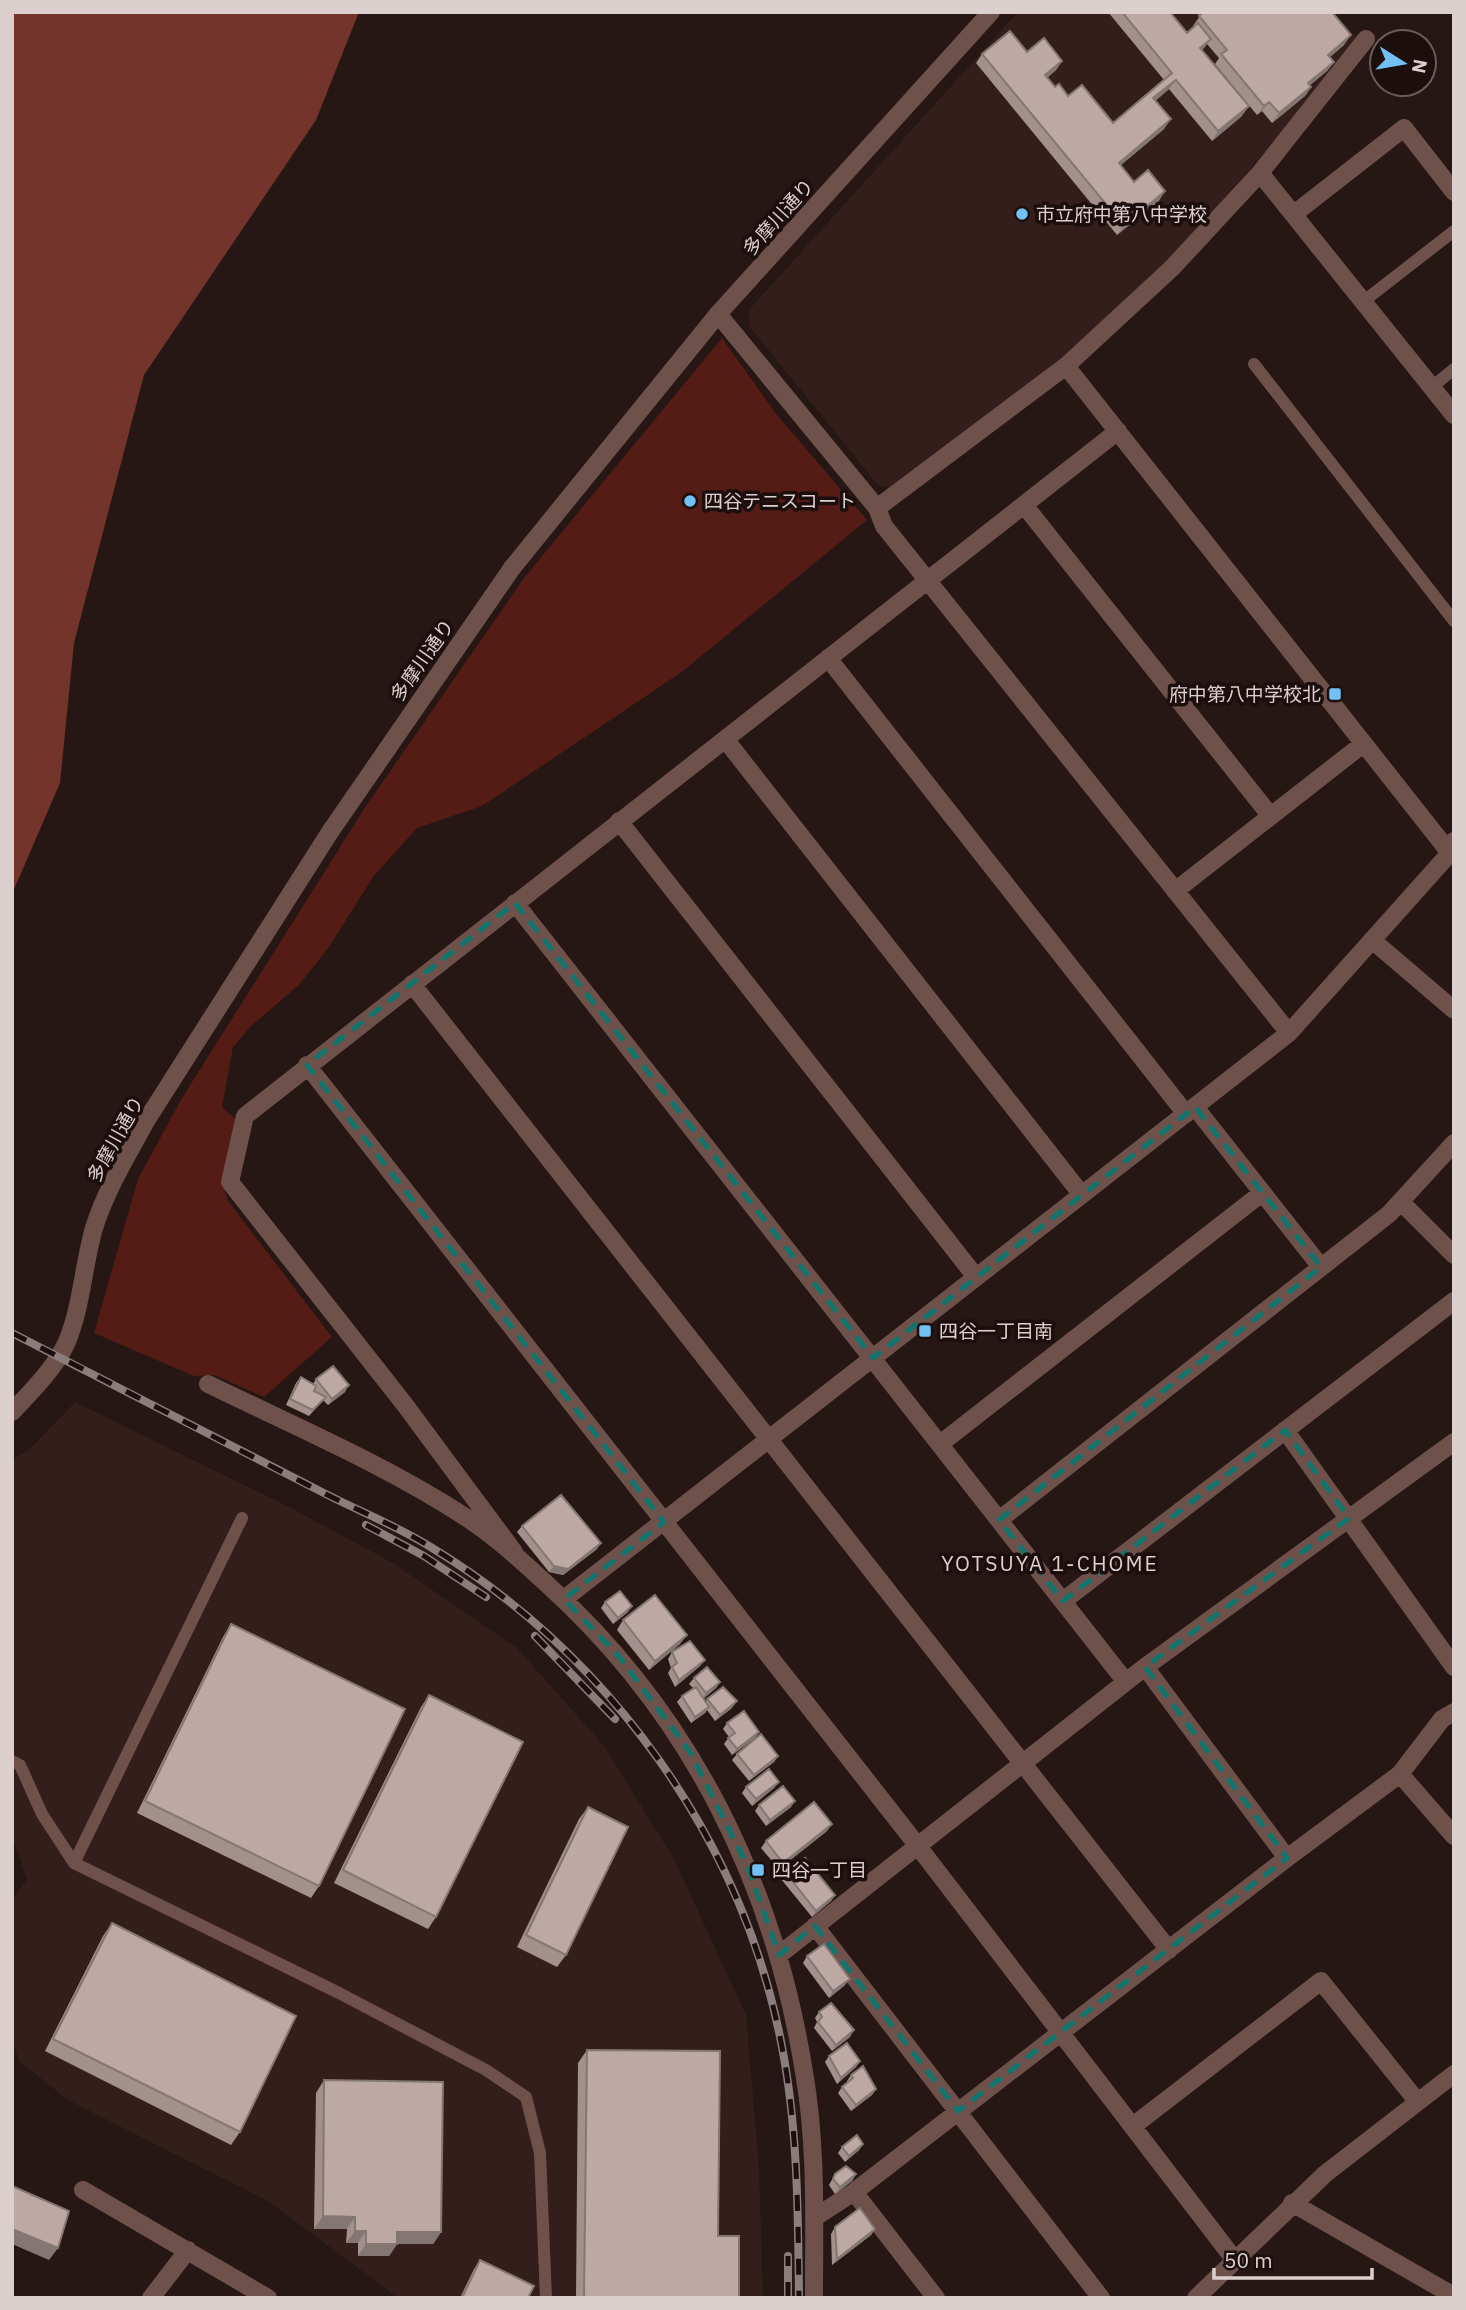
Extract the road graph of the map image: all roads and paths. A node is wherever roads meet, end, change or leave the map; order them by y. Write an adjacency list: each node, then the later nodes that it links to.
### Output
1 (991, 12): 8 (street, 多摩川通り)
2 (1366, 39): 3 (street)
3 (1260, 173): 5 (street); 10 (street)
4 (1454, 192): 5 (street)
5 (1294, 214): 7 (street)
6 (1454, 231): 7 (lane)
7 (1364, 301): 12 (street)
8 (718, 314): 16 (street); 43 (street, 多摩川通り)
9 (1254, 364): 18 (lane)
10 (1066, 366): 14 (street); 16 (street)
11 (1454, 369): 12 (lane)
12 (1432, 387): 13 (street)
13 (1454, 415)
14 (1118, 431): 15 (street); 21 (street)
15 (1024, 505): 17 (street); 22 (street)
16 (877, 508): 17 (street)
17 (927, 581): 19 (street); 25 (street)
18 (1454, 621)
19 (828, 658): 20 (street); 32 (street)
20 (725, 739): 23 (street); 35 (street)
21 (1363, 744): 22 (street); 24 (street)
22 (1269, 814): 25 (street)
23 (619, 821): 26 (street); 39 (street)
24 (1452, 849): 27 (street)
25 (1175, 891): 30 (street)
26 (515, 903): 28 (street); 41 (street)
27 (1372, 940): 29 (street); 30 (street)
28 (412, 984): 31 (street); 45 (street)
29 (1454, 1010)
30 (1289, 1033): 32 (street)
31 (307, 1065): 51 (street); 52 (street)
32 (1190, 1110): 34 (street); 35 (street)
33 (1454, 1143): 36 (street)
34 (1262, 1193): 38 (street); 47 (street)
35 (1082, 1195): 39 (street)
36 (1401, 1202): 37 (street); 38 (street)
37 (1454, 1255)
38 (1321, 1267): 50 (street)
39 (976, 1277): 41 (street)
40 (1454, 1301): 44 (street)
41 (873, 1359): 45 (street); 47 (street)
42 (208, 1384): 52 (street)
43 (12, 1412)
44 (1285, 1430): 49 (street); 54 (street)
45 (769, 1439): 51 (street); 60 (street)
46 (1454, 1442): 49 (street)
47 (940, 1444): 50 (street)
48 (242, 1518): 65 (lane)
49 (1349, 1518): 55 (street); 56 (street)
50 (999, 1520): 54 (street)
51 (664, 1522): 53 (street); 63 (street)
52 (514, 1552): 53 (street)
53 (564, 1599): 68 (street)
54 (1063, 1601): 57 (street)
55 (1145, 1667): 57 (street); 64 (street)
56 (1454, 1667)
57 (1126, 1682): 60 (street)
58 (1454, 1712): 61 (street)
59 (12, 1761): 65 (lane)
60 (1022, 1765): 63 (street); 67 (street)
61 (1400, 1774): 62 (street); 64 (street)
62 (1454, 1836)
63 (917, 1845): 66 (street); 69 (street)
64 (1287, 1858): 67 (street)
65 (74, 1863): 84 (lane)
66 (815, 1926): 68 (street); 72 (street)
67 (1169, 1950): 69 (street)
68 (779, 1955): 77 (street)
69 (1062, 2032): 72 (street); 73 (street)
70 (1454, 2074): 71 (street)
71 (1417, 2101): 73 (street); 76 (street)
72 (958, 2111): 75 (street); 87 (street)
73 (1133, 2126): 79 (street)
74 (83, 2190): 78 (street)
75 (854, 2192): 77 (street); 86 (street)
76 (1292, 2203): 79 (street); 81 (street)
77 (814, 2218): 85 (street)
78 (188, 2250): 82 (street); 83 (street)
79 (1234, 2259): 80 (street)
80 (1203, 2295)
81 (1454, 2297)
82 (151, 2298)
83 (268, 2298)
84 (546, 2298)
85 (814, 2298)
86 (936, 2298)
87 (1101, 2298)

